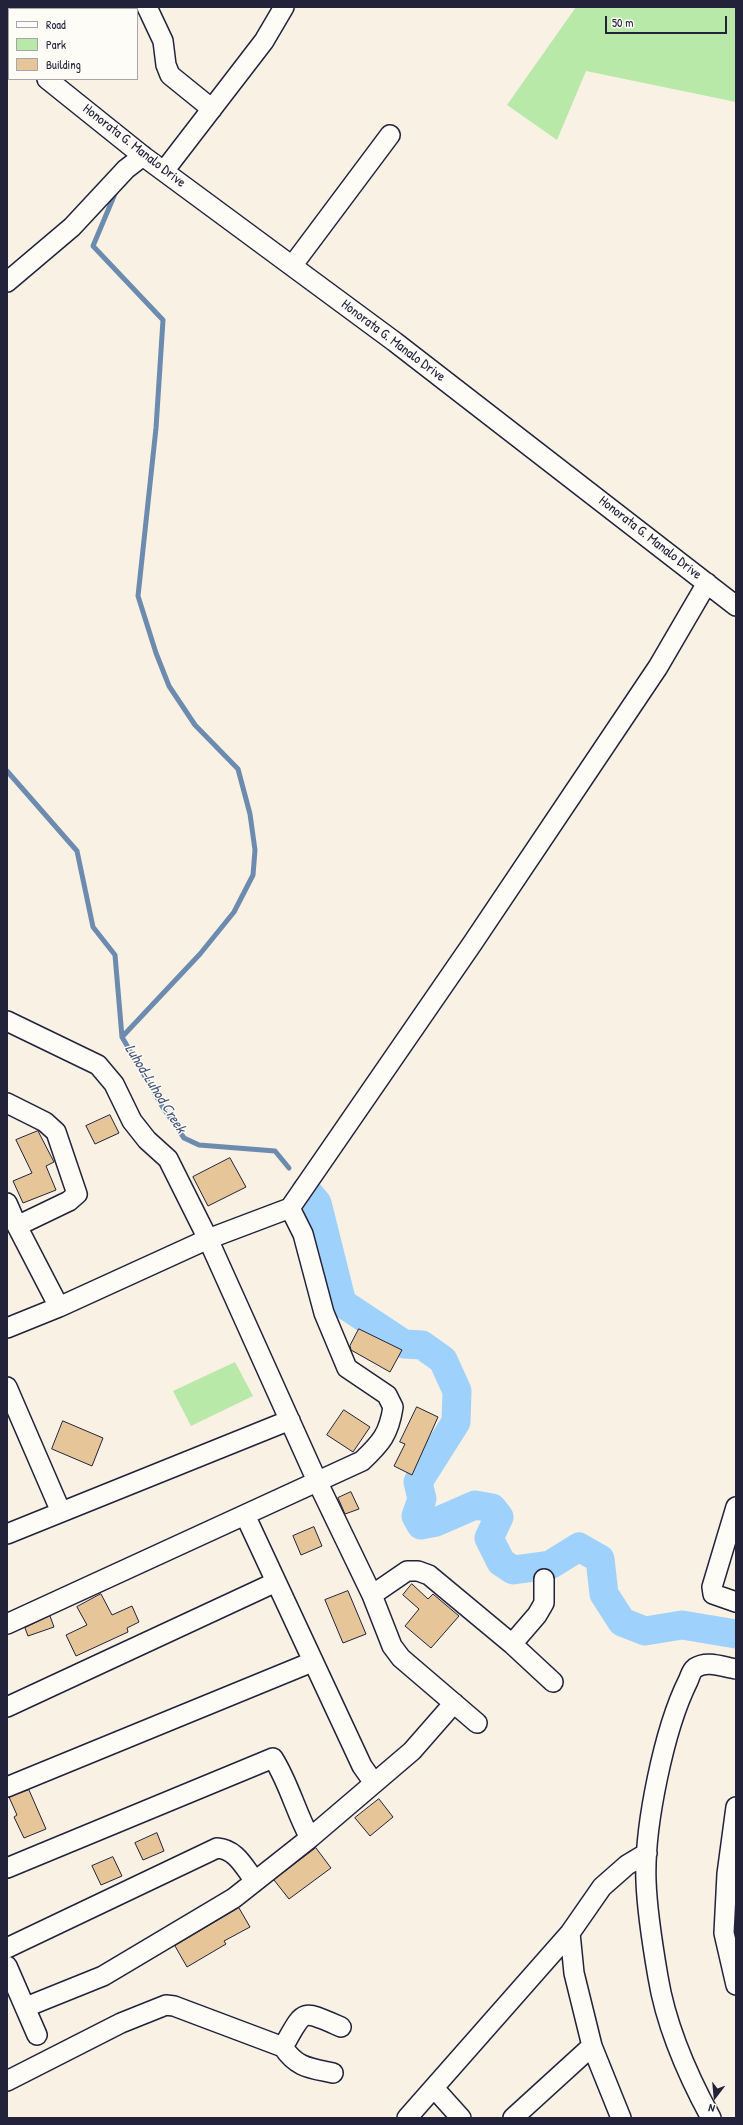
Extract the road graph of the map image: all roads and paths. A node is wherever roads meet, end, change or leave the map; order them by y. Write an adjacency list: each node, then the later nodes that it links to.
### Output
1 (147, 7): 4 (street)
2 (284, 7): 4 (street)
3 (49, 80): 6 (street, Honorata G. Manalo Drive)
4 (212, 109): 7 (street)
5 (390, 135): 8 (street)
6 (142, 156): 7 (street, Honorata G. Manalo Drive); 9 (street)
7 (164, 171): 8 (street, Honorata G. Manalo Drive)
8 (292, 266): 10 (street, Honorata G. Manalo Drive)
9 (7, 282)
10 (707, 583): 11 (street, Honorata G. Manalo Drive); 15 (street)
11 (736, 606)
12 (7, 1021): 17 (street)
13 (7, 1103): 16 (street)
14 (7, 1203): 16 (street)
15 (290, 1208): 17 (street); 22 (street)
16 (16, 1226): 18 (street)
17 (208, 1239): 18 (street); 21 (street)
18 (59, 1307): 19 (street)
19 (7, 1328)
20 (7, 1387): 24 (street)
21 (290, 1420): 22 (street); 24 (street)
22 (317, 1482): 25 (street); 30 (street)
23 (736, 1507): 26 (street)
24 (61, 1512): 27 (street)
25 (245, 1515): 29 (street); 32 (street)
26 (733, 1529): 31 (street)
27 (7, 1534)
28 (544, 1579): 33 (street)
29 (276, 1582): 34 (street); 38 (street)
30 (372, 1595): 33 (street); 37 (street)
31 (736, 1602)
32 (7, 1624)
33 (512, 1644): 36 (street)
34 (312, 1662): 40 (street); 41 (street)
35 (736, 1669): 44 (street)
36 (553, 1682)
37 (454, 1703): 39 (street); 40 (street)
38 (7, 1707)
39 (477, 1723)
40 (374, 1783): 43 (street)
41 (7, 1787)
42 (736, 1807): 50 (street)
43 (310, 1838): 45 (street); 46 (street)
44 (647, 1853): 47 (street); 63 (street)
45 (7, 1868)
46 (255, 1881): 48 (street); 51 (street)
47 (570, 1933): 54 (street); 58 (street)
48 (7, 1948)
49 (7, 1966): 51 (street)
50 (736, 1985)
51 (26, 2007): 53 (street)
52 (341, 2027): 55 (street)
53 (37, 2035)
54 (592, 2046): 61 (street); 62 (street)
55 (284, 2047): 56 (street); 57 (street)
56 (333, 2073)
57 (7, 2081)
58 (434, 2088): 59 (street); 60 (street)
59 (407, 2118)
60 (461, 2118)
61 (513, 2118)
62 (621, 2118)
63 (711, 2118)

